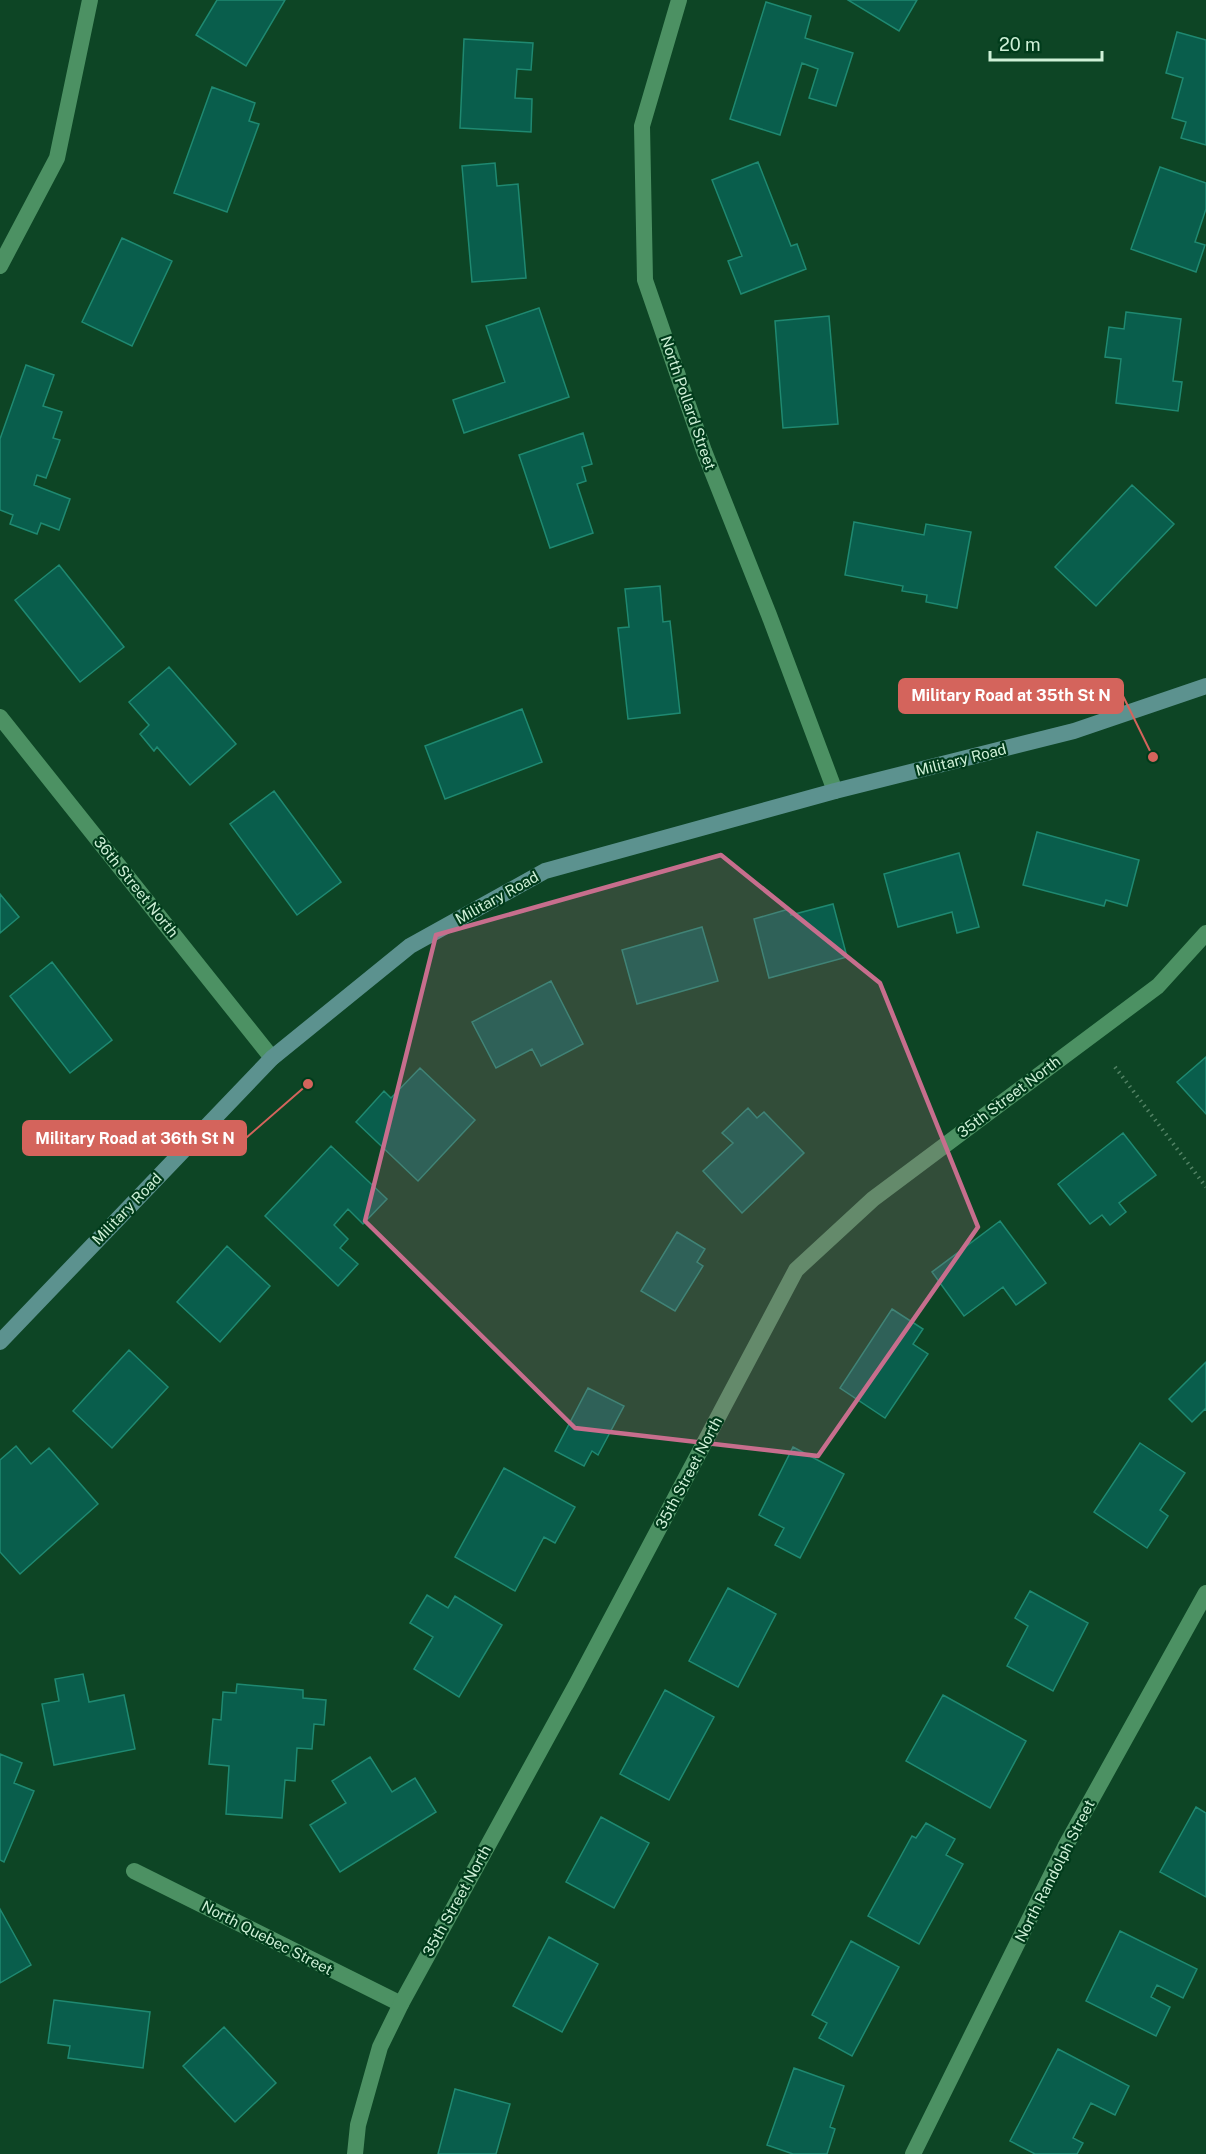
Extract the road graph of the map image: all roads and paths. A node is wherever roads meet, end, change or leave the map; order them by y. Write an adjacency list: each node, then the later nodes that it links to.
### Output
1 (90, 0): 3 (street)
2 (679, 0): 6 (street, North Pollard Street)
3 (0, 266)
4 (1206, 686): 6 (main road, Military Road)
5 (0, 717): 8 (street, 36th Street North)
6 (835, 791): 8 (main road, Military Road)
7 (1206, 933): 14 (street, 35th Street North)
8 (272, 1058): 11 (main road, Military Road)
9 (1115, 1067): 10 (path)
10 (1206, 1187)
11 (0, 1342)
12 (1206, 1593): 16 (street, North Randolph Street)
13 (134, 1871): 14 (street, North Quebec Street)
14 (401, 2004): 15 (street, 35th Street North)
15 (355, 2154)
16 (913, 2154)

